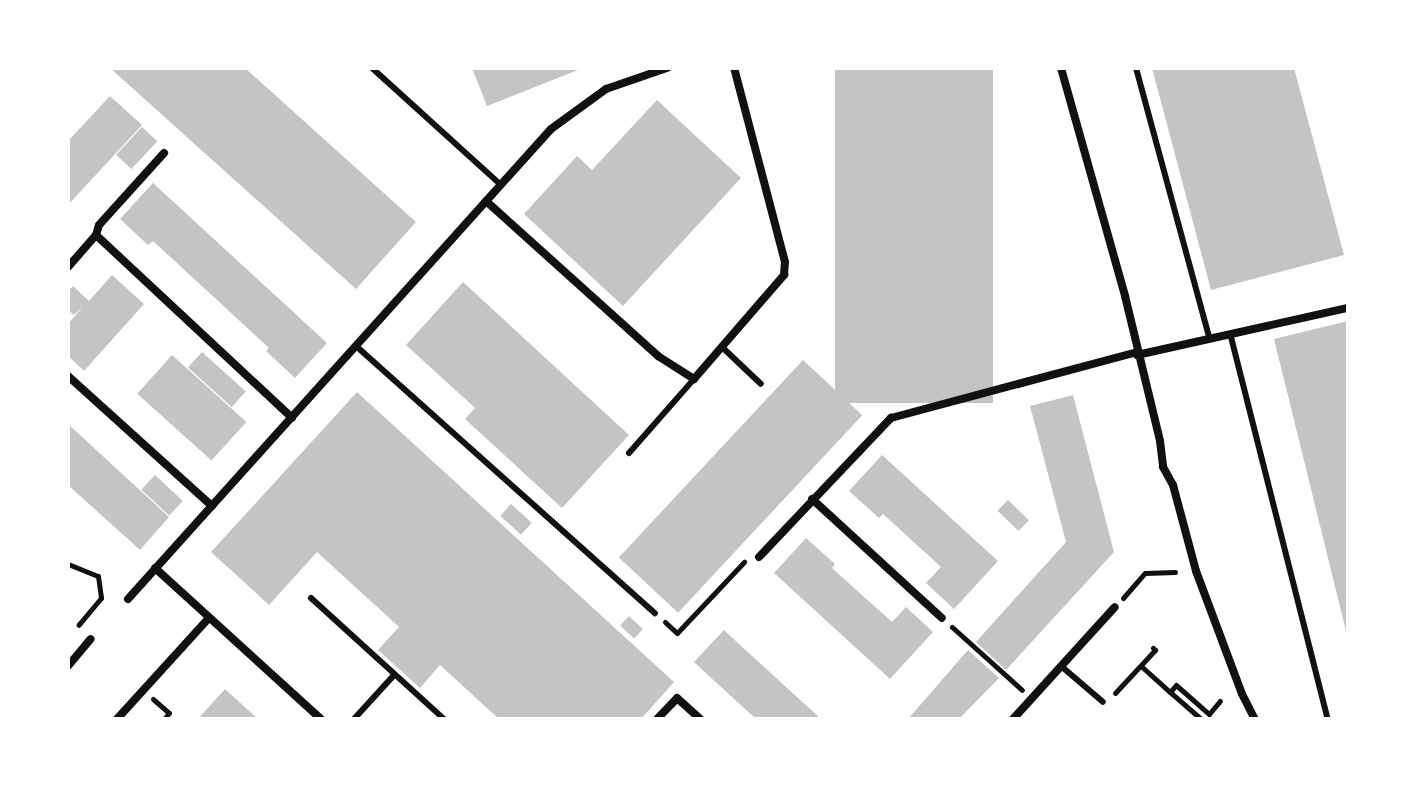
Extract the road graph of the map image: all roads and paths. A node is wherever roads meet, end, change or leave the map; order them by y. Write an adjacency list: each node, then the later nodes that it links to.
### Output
1 (372, 68): 7 (lane)
2 (667, 68): 7 (street)
3 (734, 68): 15 (street)
4 (1061, 68): 16 (street)
5 (1136, 68): 12 (lane)
6 (164, 153): 9 (street)
7 (501, 185): 8 (street)
8 (486, 201): 14 (street); 18 (street)
9 (96, 235): 10 (street); 20 (street)
10 (68, 267)
11 (1348, 308): 13 (street)
12 (1209, 337): 13 (street); 16 (street)
13 (1231, 337): 57 (lane)
14 (356, 346): 20 (street); 31 (lane)
15 (723, 348): 18 (street); 19 (lane)
16 (1137, 354): 22 (street); 56 (street)
17 (68, 376): 23 (street)
18 (694, 379): 21 (lane)
19 (761, 384)
20 (292, 418): 23 (street)
21 (629, 453)
22 (812, 499): 24 (street); 33 (street)
23 (212, 506): 26 (street)
24 (759, 557): 31 (path)
25 (68, 564): 34 (path)
26 (155, 568): 29 (street); 32 (street)
27 (1175, 572): 30 (path)
28 (311, 598): 40 (lane)
29 (128, 599)
30 (1115, 607): 38 (street)
31 (655, 613)
32 (209, 618): 41 (street); 49 (street)
33 (942, 618): 42 (path)
34 (77, 627)
35 (91, 639): 37 (street)
36 (1153, 648): 39 (path)
37 (68, 666)
38 (1061, 666): 46 (lane); 54 (street)
39 (1141, 666): 43 (path); 44 (path)
40 (394, 675): 50 (lane); 51 (lane)
41 (144, 690): 47 (street); 48 (path)
42 (1024, 692)
43 (1170, 692): 45 (path); 55 (path)
44 (1109, 695)
45 (1220, 701)
46 (1103, 702)
47 (117, 719)
48 (164, 719)
49 (321, 719)
50 (354, 719)
51 (444, 719)
52 (657, 719): 53 (street)
53 (700, 719)
54 (1013, 719)
55 (1201, 719)
56 (1255, 719)
57 (1328, 719)

